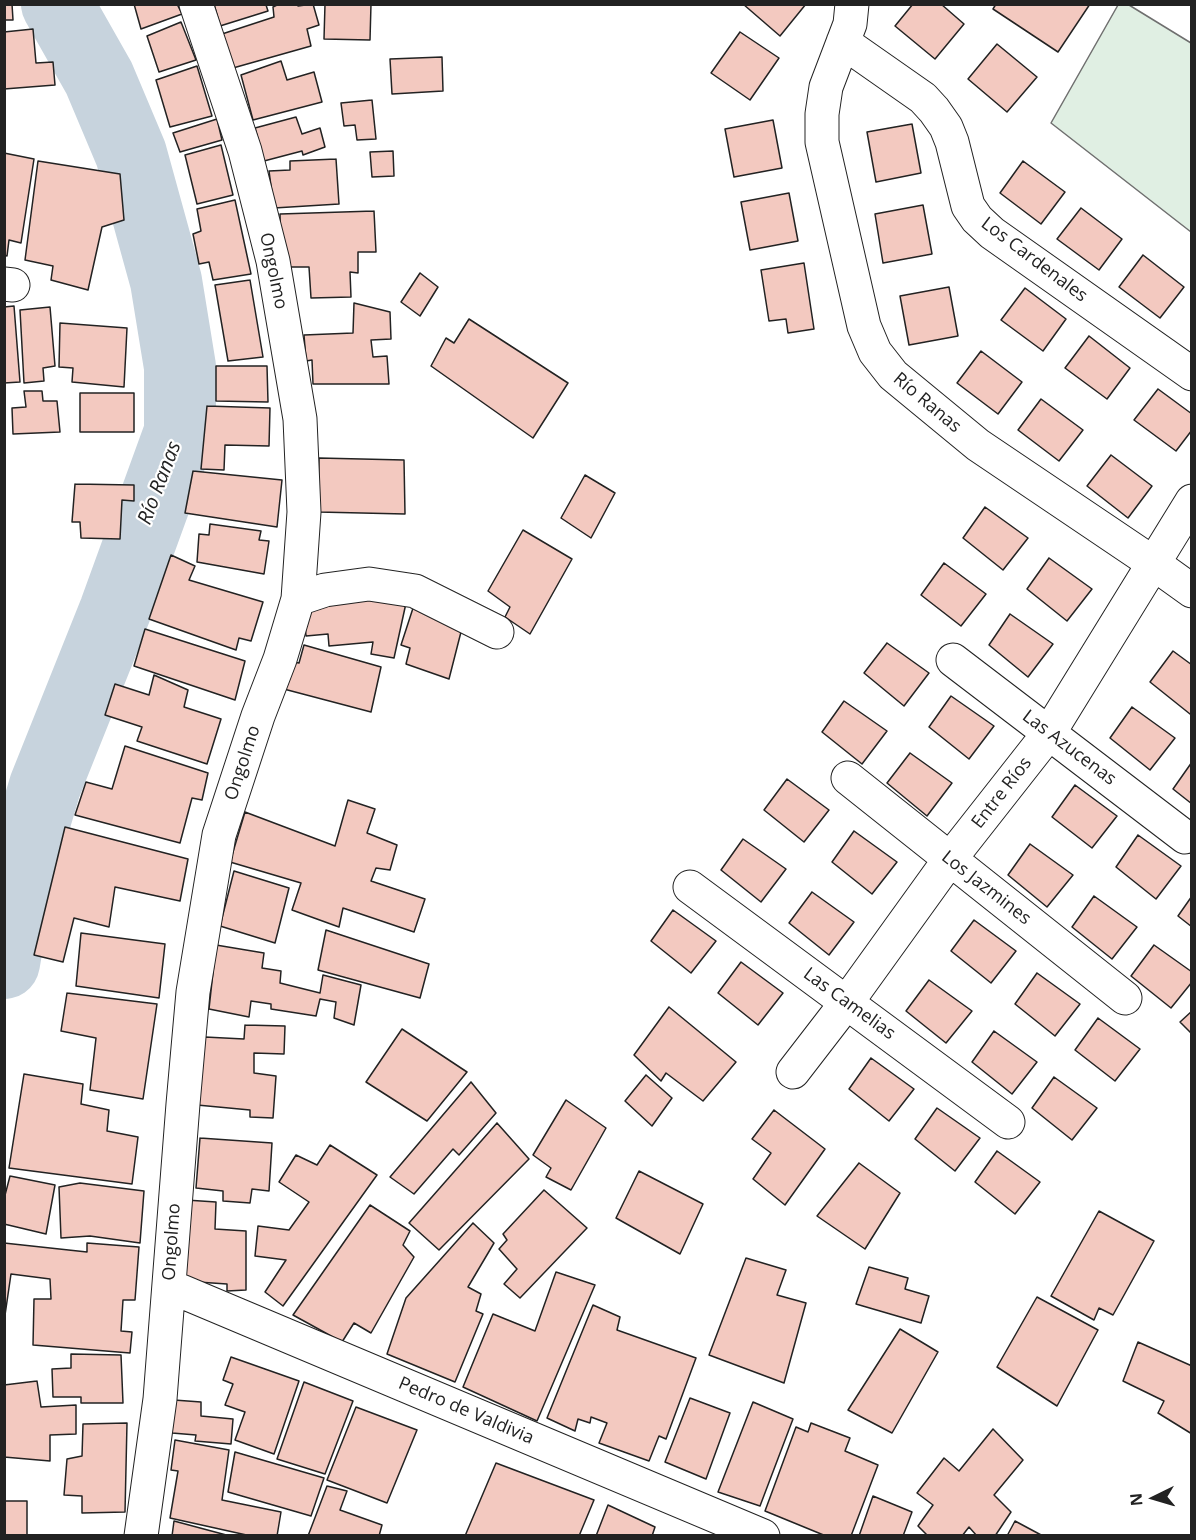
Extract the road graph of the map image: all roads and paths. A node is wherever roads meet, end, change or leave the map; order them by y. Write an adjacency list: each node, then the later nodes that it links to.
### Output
1 (196, 4): 8 (street, Ongolmo)
2 (852, 4): 3 (street, Río Ranas)
3 (843, 42): 4 (street, Los Cardenales); 6 (street, Río Ranas)
4 (1191, 375)
5 (1191, 501): 6 (street, Entre Ríos)
6 (1153, 563): 7 (street, Río Ranas); 11 (street, Entre Ríos)
7 (1191, 591)
8 (298, 599): 9 (street); 20 (street, Ongolmo)
9 (497, 632)
10 (953, 660): 11 (street, Las Azucenas)
11 (1049, 733): 13 (street, Las Azucenas); 14 (street, Entre Ríos)
12 (848, 778): 14 (street, Los Jazmines)
13 (1185, 837)
14 (950, 859): 16 (street, Los Jazmines); 17 (street, Entre Ríos)
15 (690, 887): 17 (street, Las Camelias)
16 (1125, 998)
17 (847, 1002): 18 (street, Entre Ríos); 19 (street, Las Camelias)
18 (793, 1072)
19 (1008, 1122)
20 (168, 1286): 21 (street, Ongolmo); 22 (street, Pedro de Valdivia)
21 (141, 1536)
22 (763, 1536)

